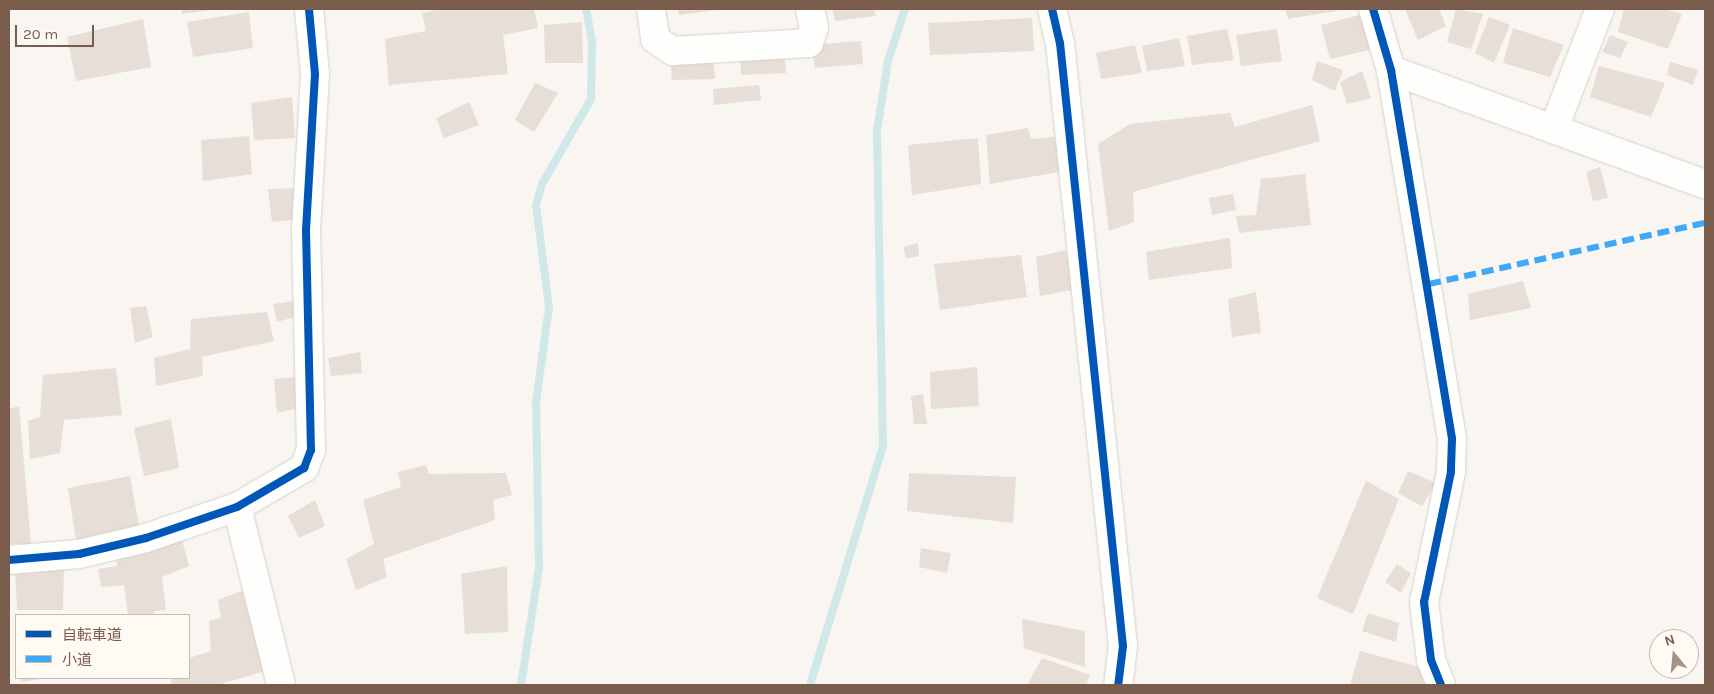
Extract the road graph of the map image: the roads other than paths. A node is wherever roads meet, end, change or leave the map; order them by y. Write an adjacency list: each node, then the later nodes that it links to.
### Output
1 (309, 9): 10 (street)
2 (651, 9): 3 (street)
3 (810, 9)
4 (1052, 9): 13 (street)
5 (1373, 9): 7 (street)
6 (1600, 9): 8 (street)
7 (1391, 70): 8 (street); 14 (street)
8 (1554, 128): 9 (street)
9 (1705, 184)
10 (236, 507): 11 (street); 12 (street)
11 (9, 560)
12 (281, 685)
13 (1118, 685)
14 (1441, 685)

